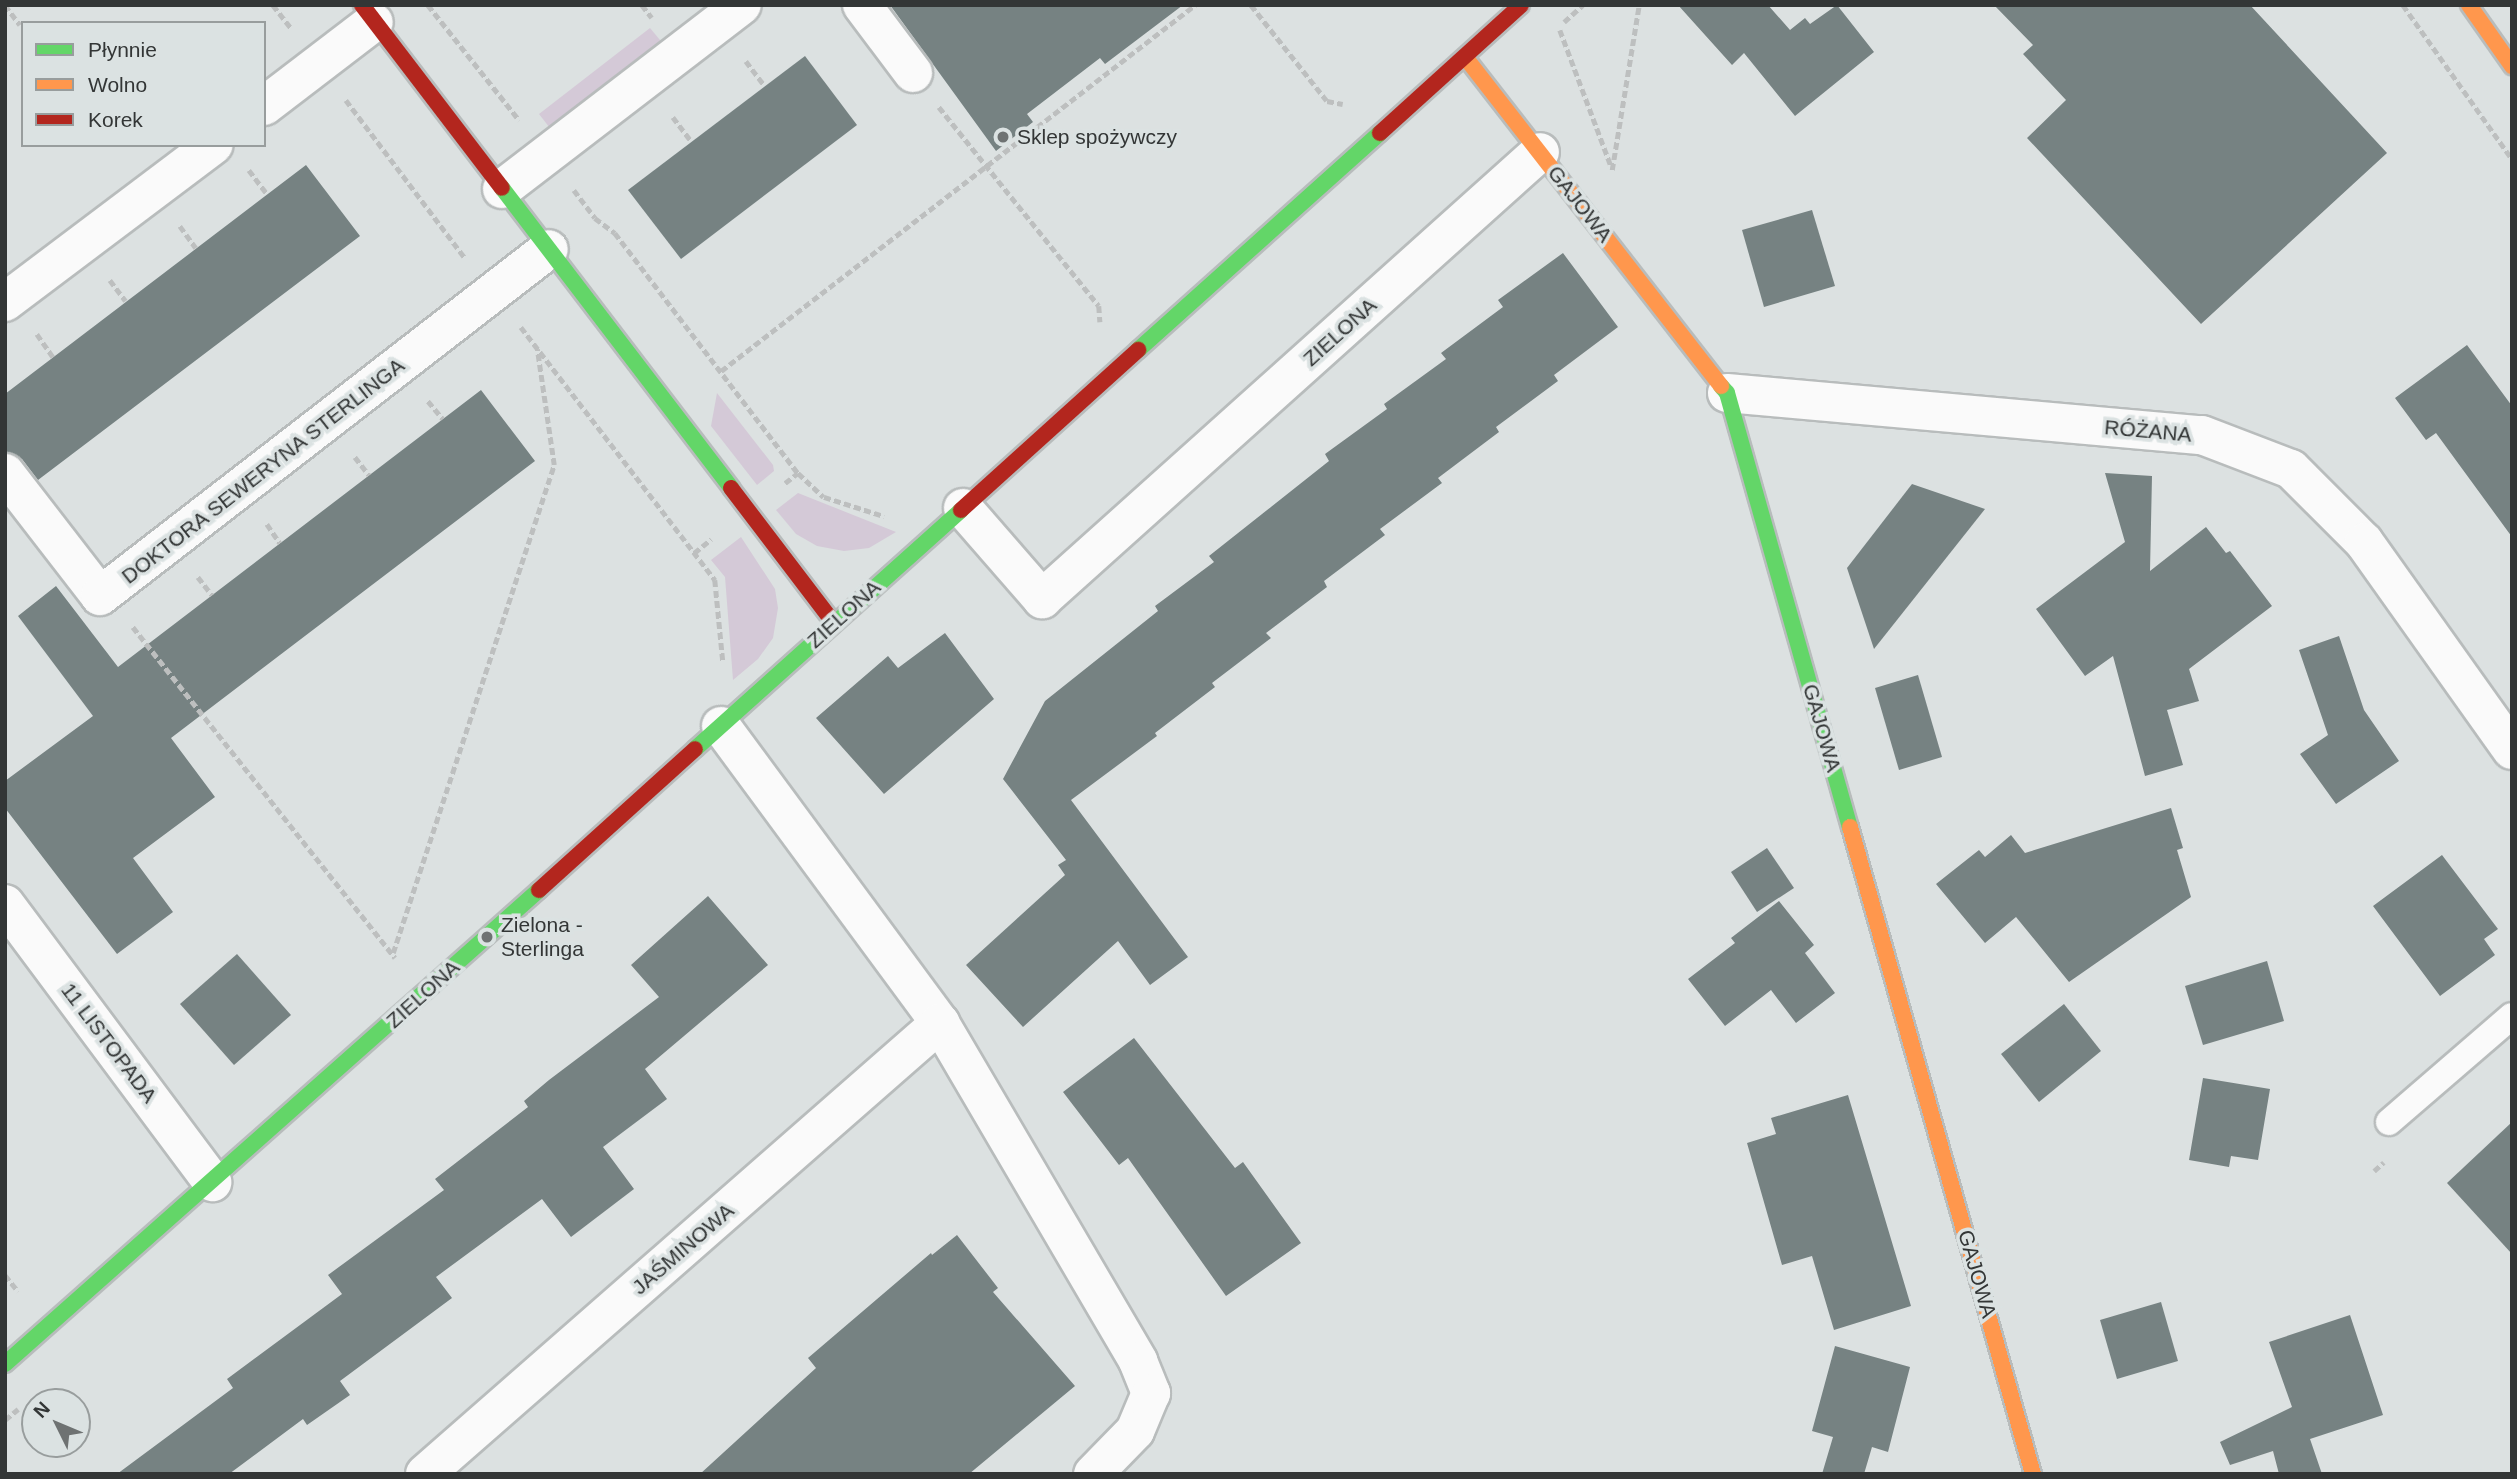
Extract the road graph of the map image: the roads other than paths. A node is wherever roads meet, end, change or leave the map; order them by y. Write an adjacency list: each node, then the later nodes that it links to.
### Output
1 (742, 5): 12 (street)
2 (862, 5): 8 (street)
3 (1521, 5): 6 (street, ZIELONA)
4 (2469, 5): 7 (street)
5 (368, 14): 9 (street); 12 (street)
6 (1465, 57): 11 (street, GAJOWA); 17 (street, ZIELONA)
7 (2512, 66)
8 (913, 73)
9 (266, 104)
10 (210, 147): 14 (street)
11 (1540, 152): 15 (street, GAJOWA); 17 (street, ZIELONA)
12 (502, 188): 13 (street)
13 (549, 249): 16 (street, DOKTORA SEWERYNA STERLINGA); 18 (street)
14 (5, 302)
15 (1727, 393): 20 (street, RÓŻANA); 29 (street, GAJOWA)
16 (5, 473)
17 (963, 508): 18 (street, ZIELONA)
18 (834, 622): 19 (street, ZIELONA)
19 (721, 726): 23 (street); 25 (street, ZIELONA)
20 (2512, 750)
21 (5, 904): 25 (street, 11 LISTOPADA)
22 (2512, 1016): 24 (lane)
23 (940, 1023): 27 (street, JAŚMINOWA); 28 (street)
24 (2389, 1122)
25 (212, 1182): 26 (street, ZIELONA)
26 (5, 1364)
27 (425, 1474)
28 (1093, 1474)
29 (2033, 1474)

